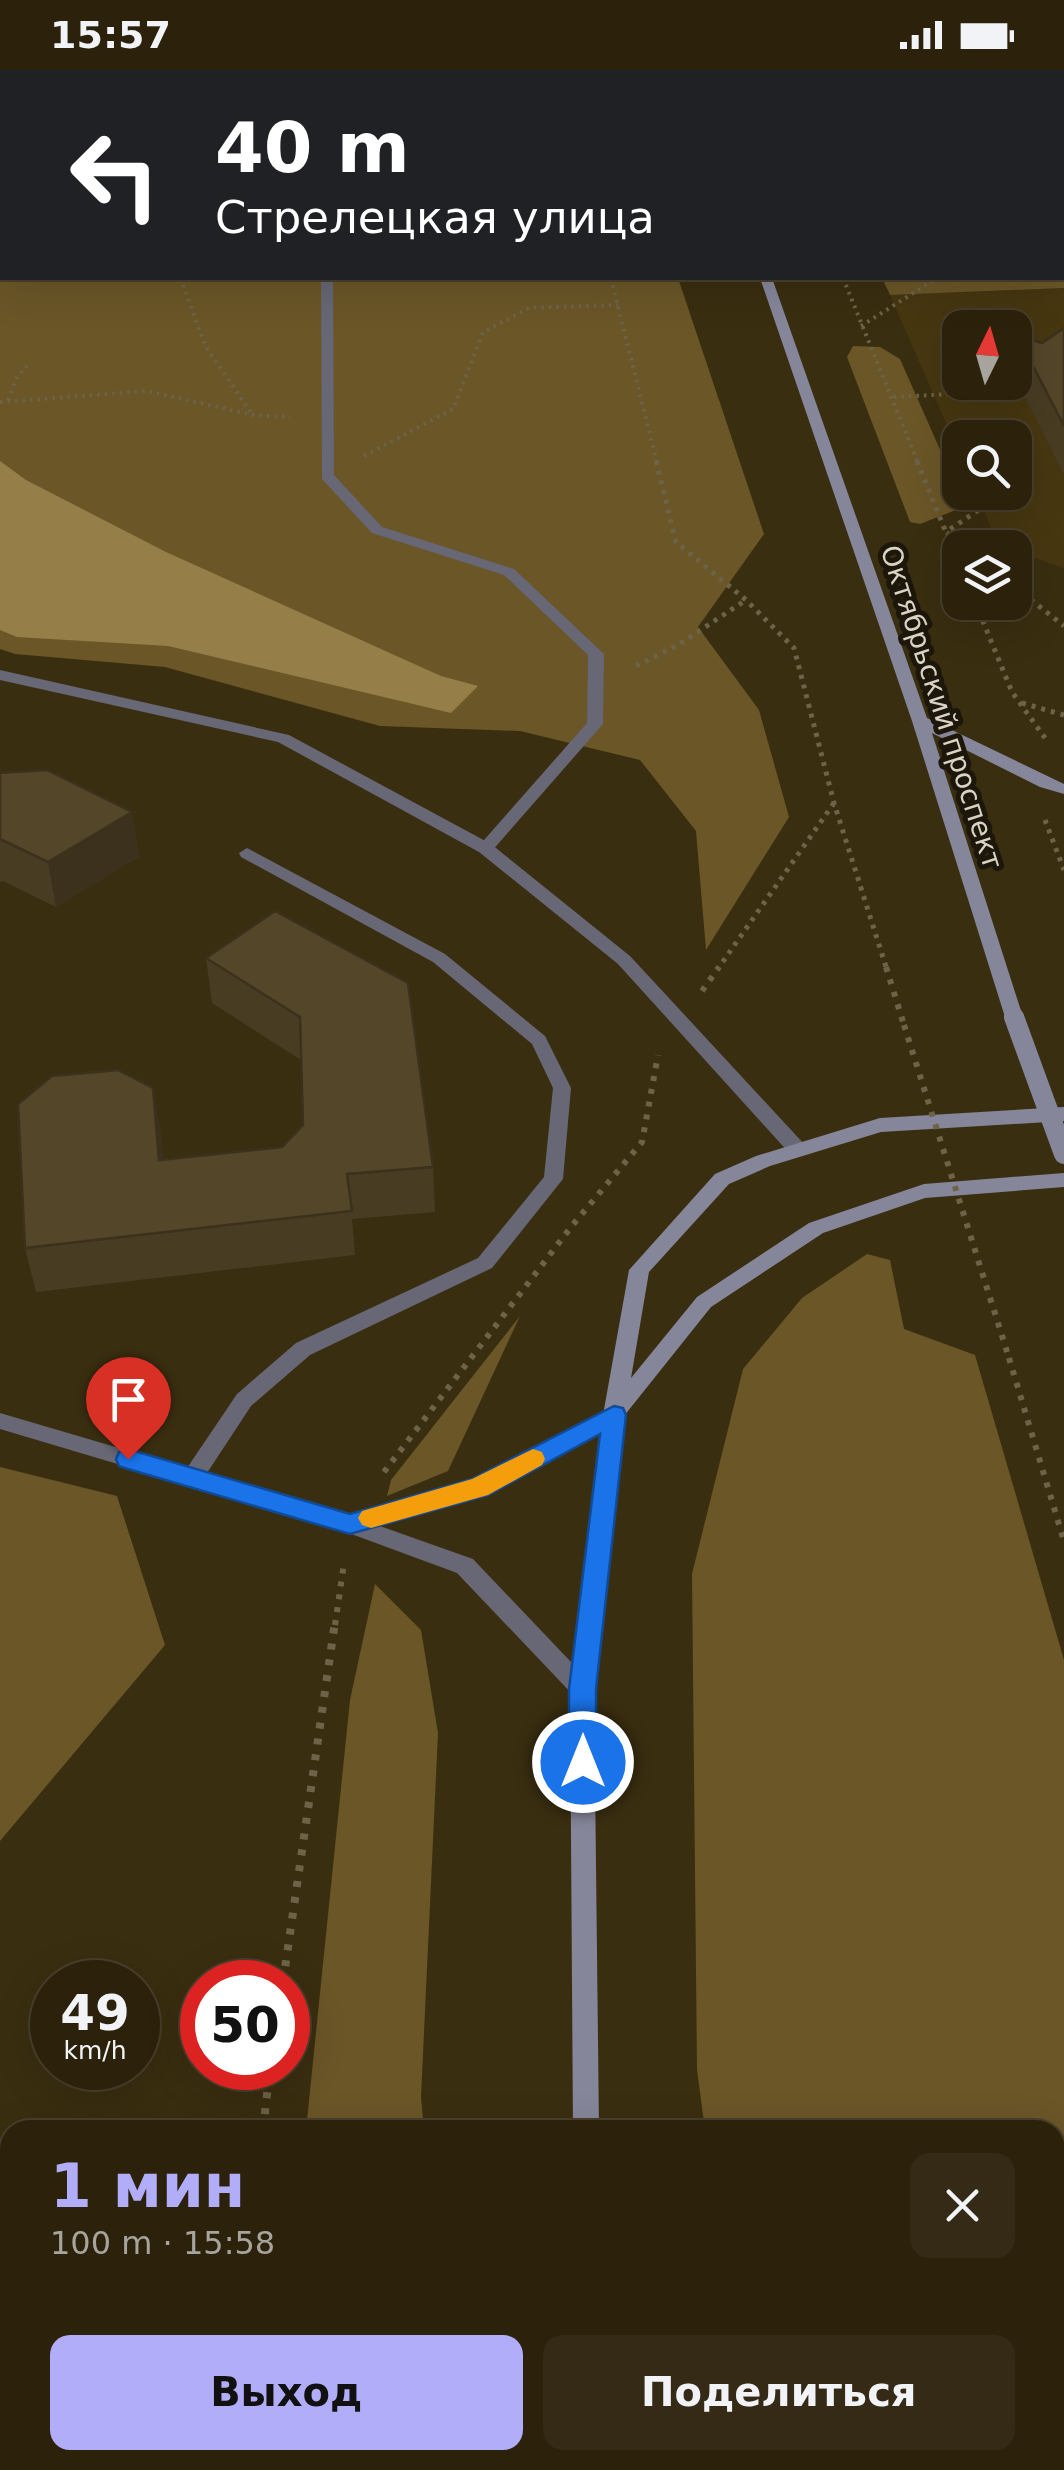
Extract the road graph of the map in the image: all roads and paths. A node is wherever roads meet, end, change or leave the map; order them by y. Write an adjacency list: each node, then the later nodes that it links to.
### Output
1 (181, 280): 14 (path)
2 (328, 280): 15 (street)
3 (612, 280): 7 (path)
4 (767, 280): 28 (main road, Октябрьский проспект)
5 (844, 280): 8 (path)
6 (934, 280): 8 (path)
7 (618, 304): 16 (path); 20 (path)
8 (861, 326): 11 (path)
9 (27, 366): 12 (path)
10 (942, 394): 11 (path)
11 (894, 397): 18 (path)
12 (8, 400): 13 (path); 14 (path)
13 (0, 402)
14 (253, 415): 15 (path)
15 (328, 418): 16 (street)
16 (327, 476): 25 (street)
17 (1033, 488): 19 (path)
18 (945, 530)
19 (949, 530)
20 (746, 600): 25 (path); 31 (path)
21 (1032, 601): 23 (path)
22 (982, 620): 26 (path)
23 (1064, 626)
24 (0, 675): 33 (street)
25 (595, 686): 33 (street)
26 (1021, 703): 27 (path); 29 (path)
27 (1064, 716)
28 (920, 721): 30 (main road); 39 (main road, Октябрьский проспект, bridge)
29 (1051, 746)
30 (1064, 789)
31 (834, 803): 36 (path); 45 (path, bridge)
32 (1042, 810): 35 (path)
33 (485, 848): 36 (street)
34 (247, 853): 43 (street)
35 (1064, 870)
36 (681, 1022): 38 (street); 44 (path)
37 (1064, 1114): 38 (main road)
38 (798, 1150): 41 (main road)
39 (1064, 1154)
40 (1064, 1180): 41 (main road)
41 (614, 1415): 44 (street); 46 (main road)
42 (0, 1420): 43 (street)
43 (192, 1478): 44 (street)
44 (350, 1524): 46 (street); 47 (path)
45 (1064, 1541)
46 (582, 1689): 50 (main road)
47 (286, 1960)
48 (268, 2090): 49 (path)
49 (264, 2120)
50 (586, 2120)

